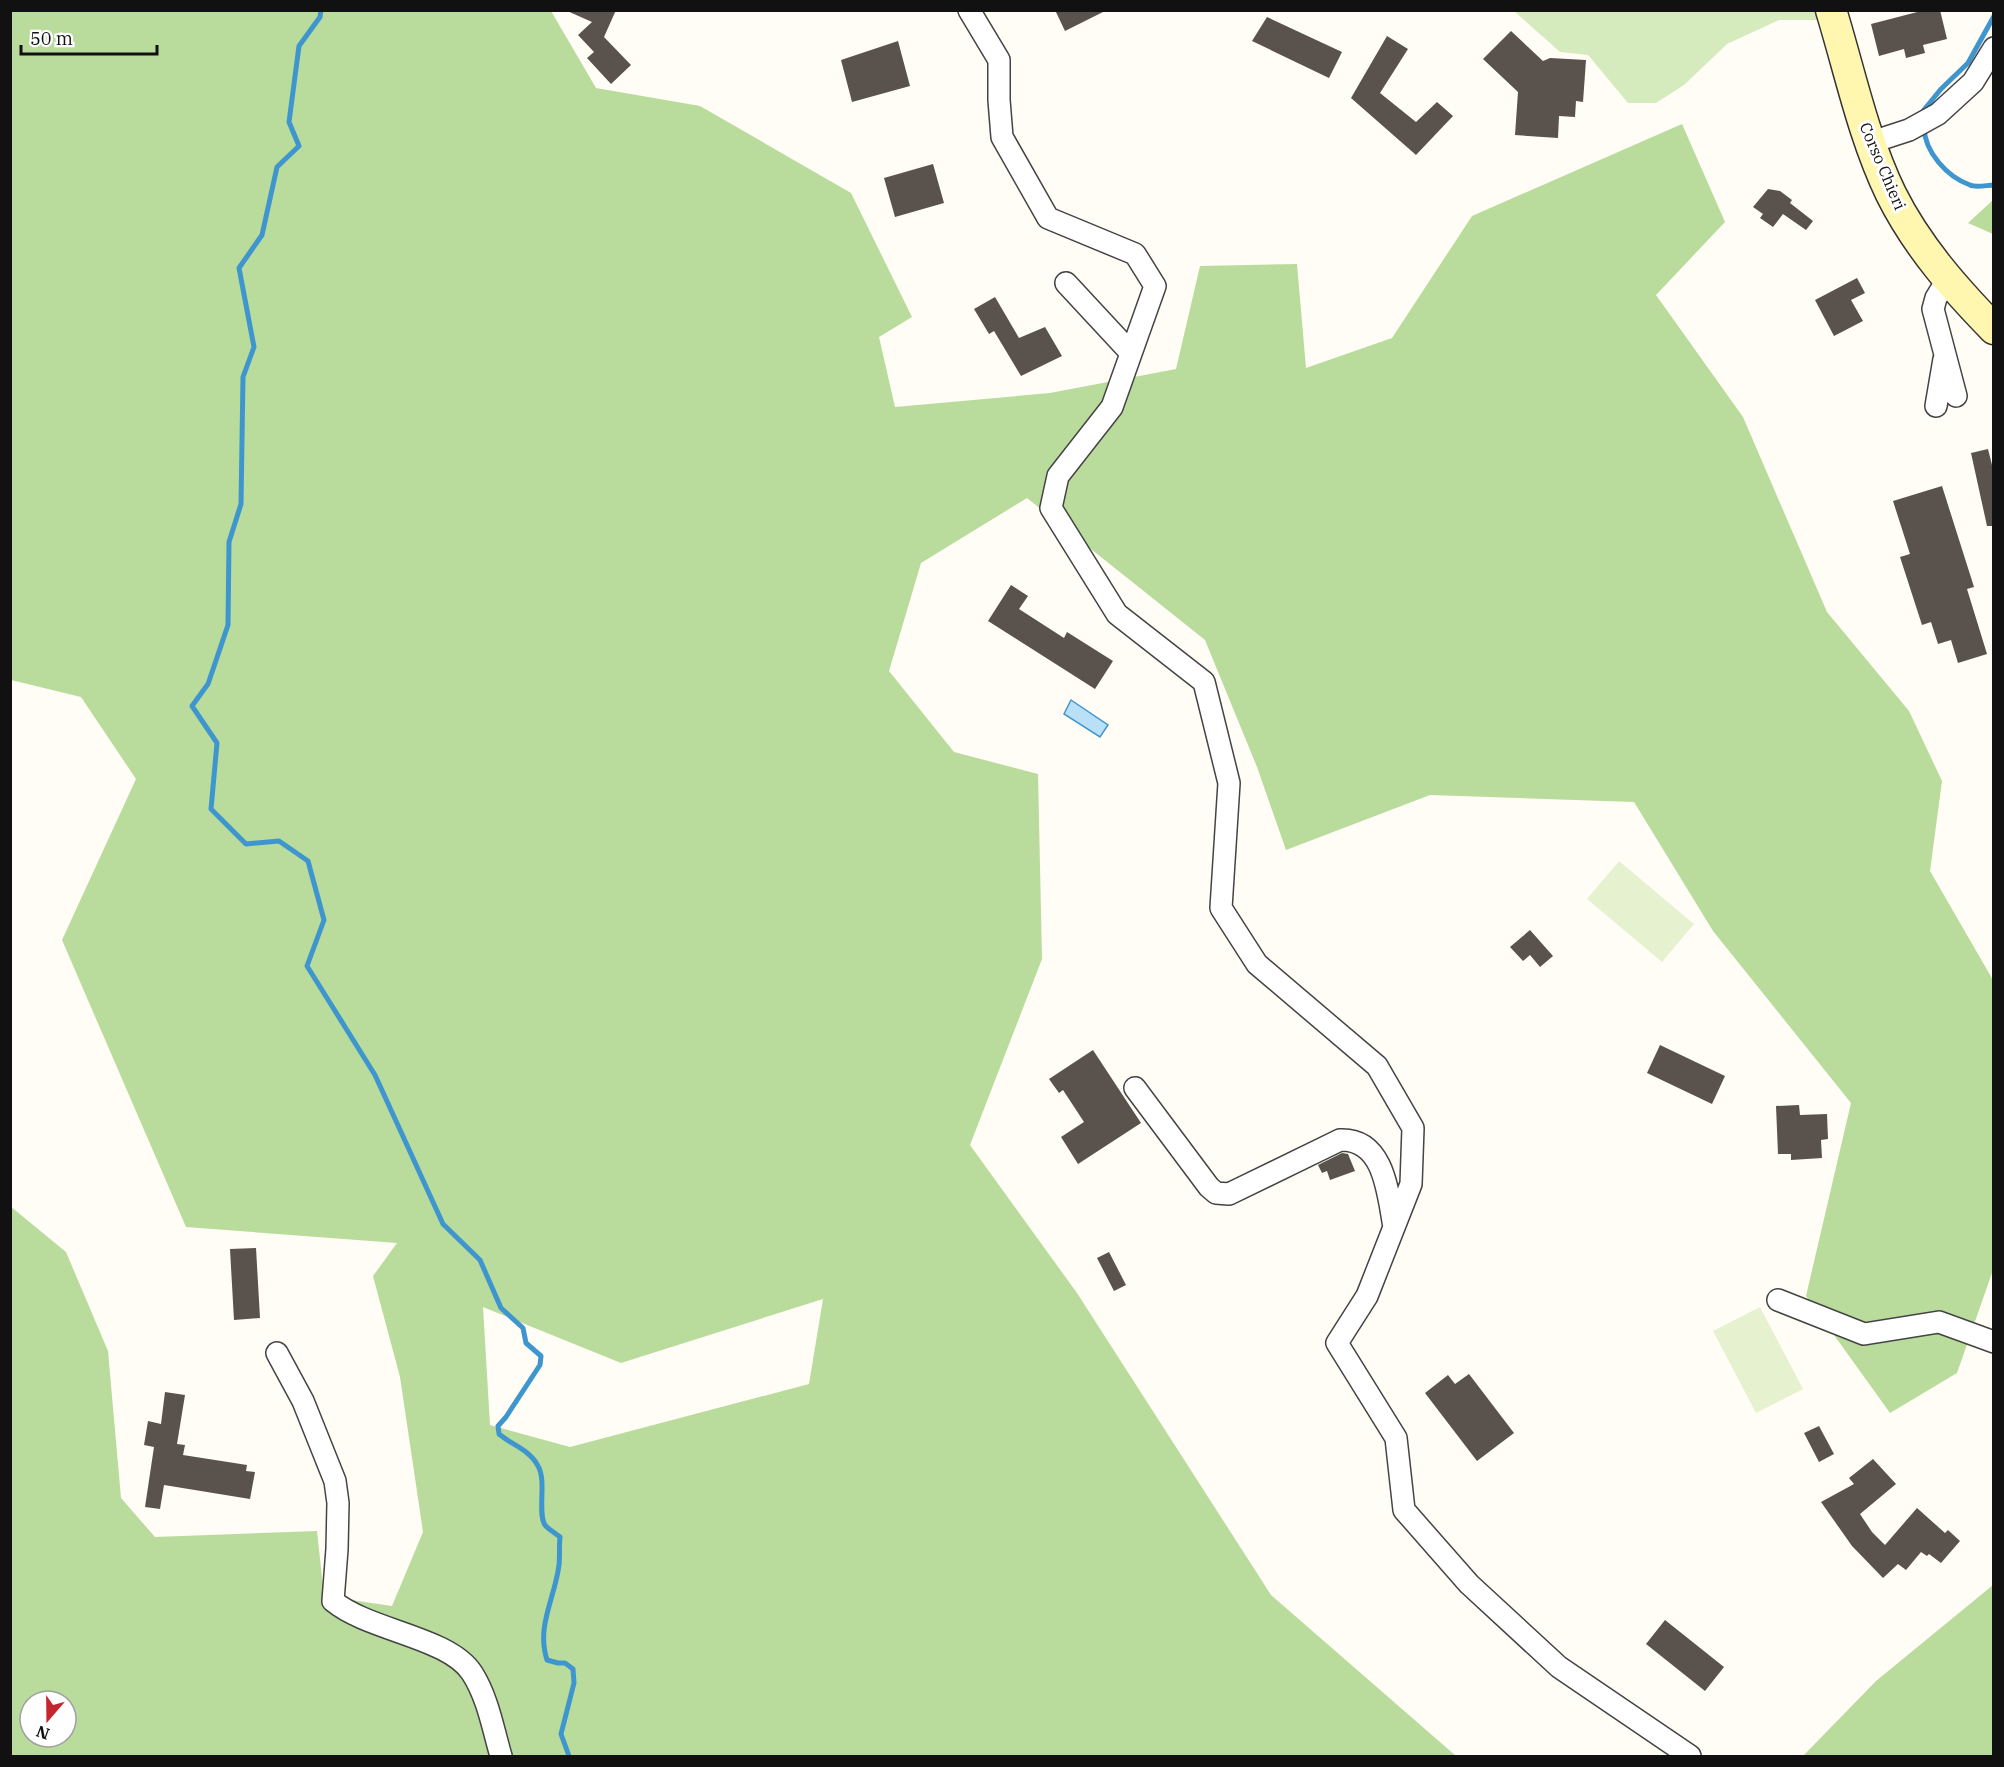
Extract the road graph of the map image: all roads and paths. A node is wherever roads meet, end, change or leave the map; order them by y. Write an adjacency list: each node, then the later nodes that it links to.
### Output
1 (969, 10): 8 (street)
2 (1831, 10): 4 (main road, Corso Chieri)
3 (1994, 48): 4 (street)
4 (1869, 143): 5 (main road, Corso Chieri)
5 (1947, 280): 7 (main road, Corso Chieri); 9 (street)
6 (1066, 283): 8 (street)
7 (1994, 329)
8 (1131, 353): 13 (street)
9 (1945, 355): 10 (street); 11 (street)
10 (1956, 396)
11 (1936, 406)
12 (1135, 1088): 13 (street)
13 (1394, 1228): 18 (street)
14 (1778, 1300): 15 (street)
15 (1994, 1342)
16 (277, 1353): 17 (street)
17 (501, 1756)
18 (1690, 1756)

